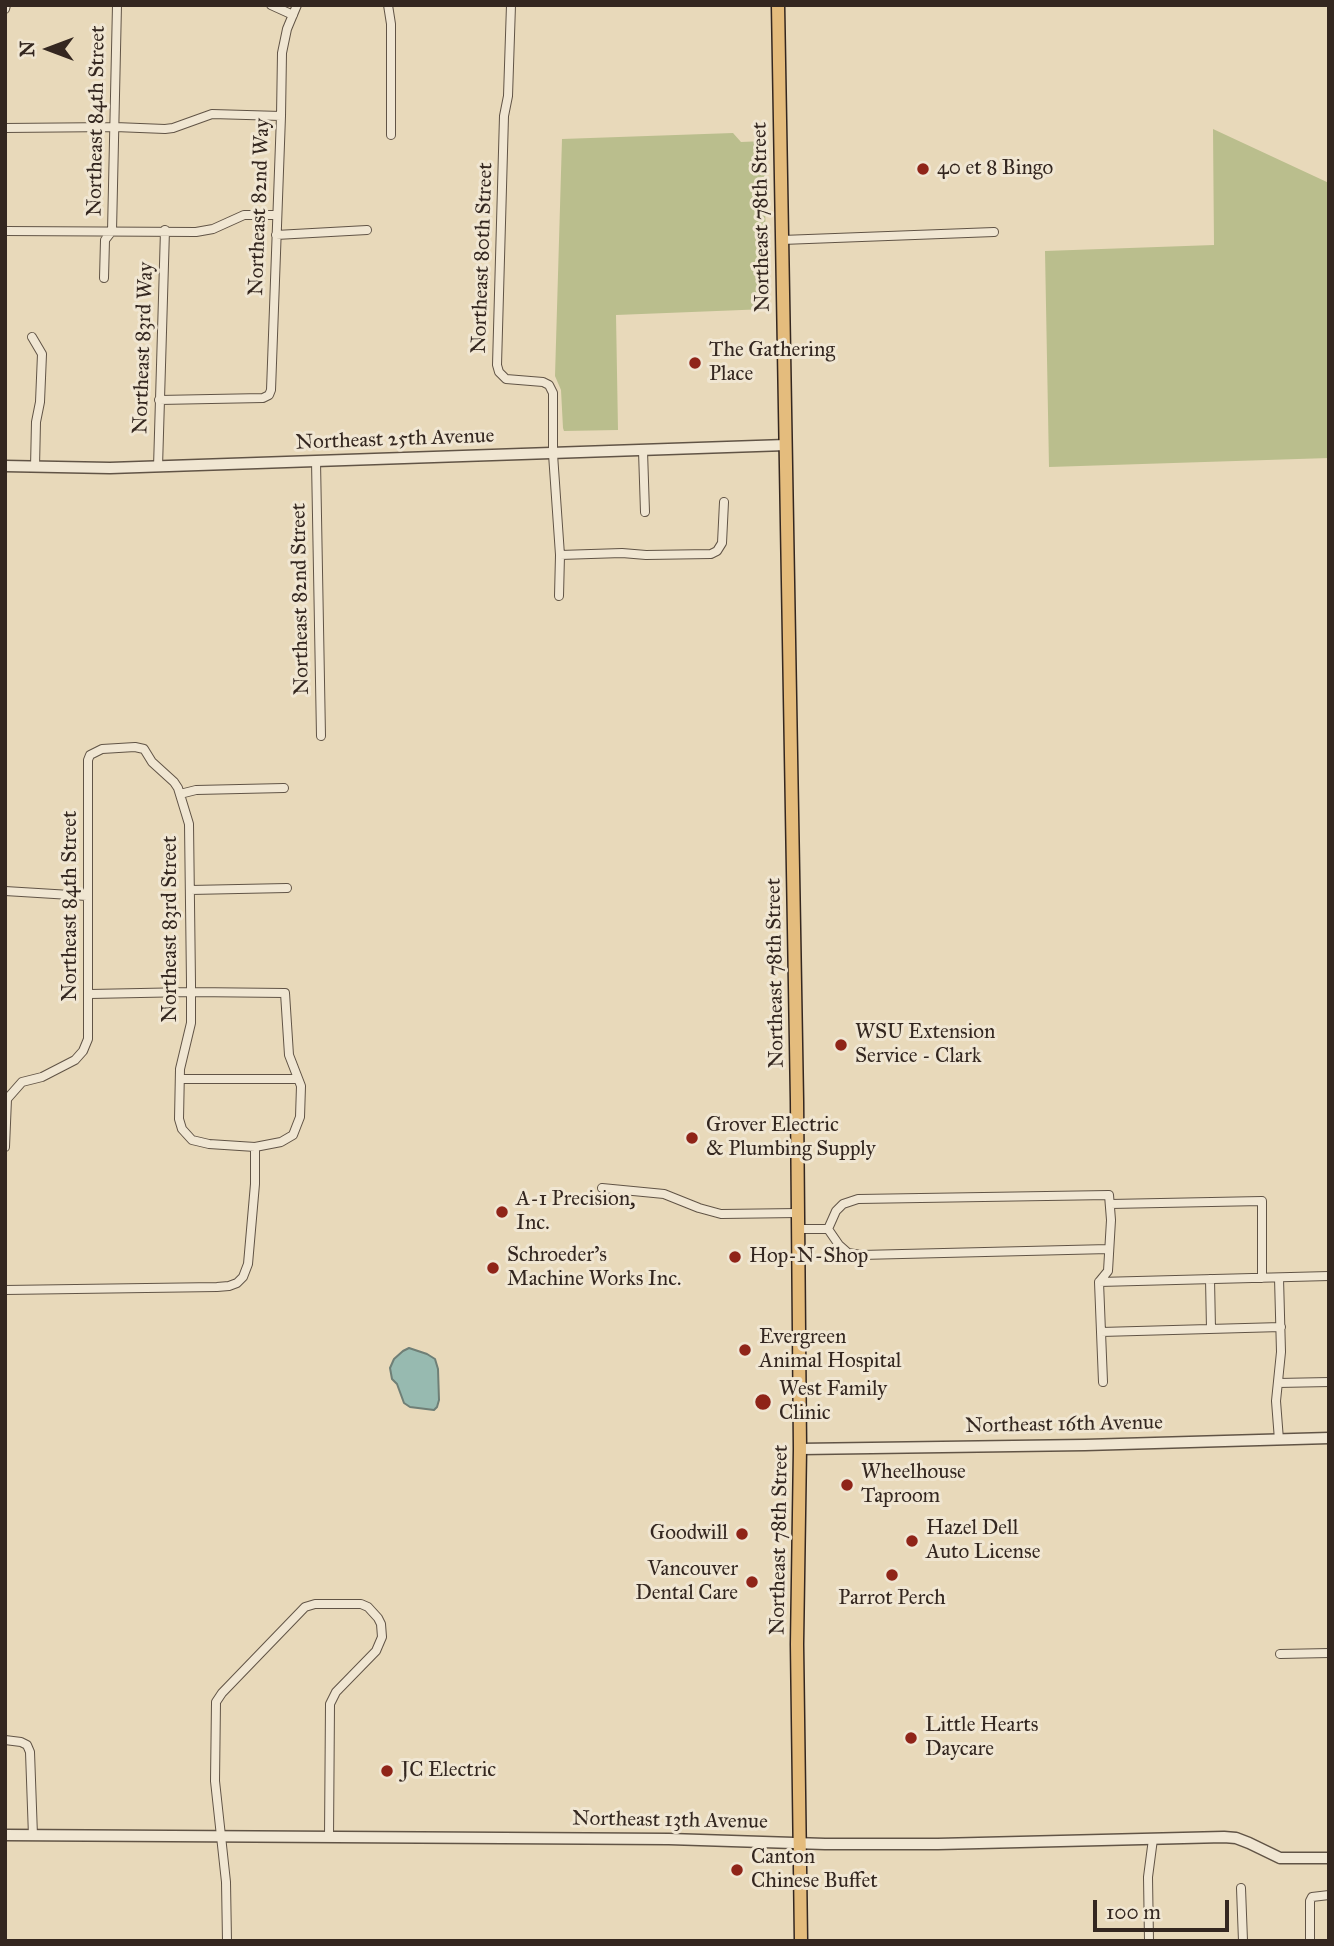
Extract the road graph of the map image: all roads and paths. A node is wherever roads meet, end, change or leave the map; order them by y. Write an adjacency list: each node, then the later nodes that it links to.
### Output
1 (117, 5): 9 (street, Northeast 84th Street)
2 (271, 5): 7 (street)
3 (296, 5): 7 (street, Northeast 82nd Way)
4 (387, 5): 11 (street)
5 (511, 5): 25 (street, Northeast 80th Street)
6 (778, 5): 19 (main road, Northeast 78th Street)
7 (292, 18): 8 (street, Northeast 82nd Way)
8 (281, 116): 9 (street); 12 (street, Northeast 82nd Way)
9 (115, 127): 10 (street); 16 (street, Northeast 84th Street)
10 (5, 128)
11 (391, 135)
12 (277, 215): 13 (street); 18 (street, Northeast 82nd Way)
13 (165, 230): 16 (street); 22 (street, Northeast 83rd Way)
14 (367, 230): 18 (street)
15 (5, 231): 16 (street)
16 (112, 231): 20 (street, Northeast 84th Street)
17 (994, 232): 19 (street)
18 (276, 235): 22 (street, Northeast 82nd Way)
19 (782, 240): 23 (main road, Northeast 78th Street)
20 (104, 278)
21 (32, 337): 28 (street)
22 (159, 400): 29 (street, Northeast 83rd Way)
23 (786, 445): 24 (street, Northeast 25th Avenue); 50 (main road, Northeast 78th Street)
24 (643, 451): 25 (street, Northeast 25th Avenue); 31 (street)
25 (553, 454): 26 (street, Northeast 25th Avenue); 32 (street, Northeast 80th Street)
26 (316, 461): 29 (street, Northeast 25th Avenue); 34 (street, Northeast 82nd Street)
27 (5, 466): 28 (street, Northeast 25th Avenue)
28 (35, 467): 29 (street, Northeast 25th Avenue)
29 (158, 467)
30 (724, 502): 32 (street)
31 (645, 512)
32 (560, 555): 33 (street, Northeast 80th Street)
33 (559, 596)
34 (321, 736)
35 (88, 761): 37 (street, Northeast 83rd Street); 41 (street, Northeast 84th Street)
36 (284, 788): 37 (street)
37 (180, 794): 39 (street, Northeast 83rd Street)
38 (287, 888): 39 (street)
39 (190, 890): 42 (street, Northeast 83rd Street)
40 (5, 891): 41 (street)
41 (87, 896): 43 (street, Northeast 84th Street)
42 (191, 992): 43 (street); 44 (street, Northeast 83rd Street); 45 (street)
43 (90, 994): 46 (street, Northeast 84th Street)
44 (180, 1079): 45 (street); 47 (street, Northeast 83rd Street)
45 (297, 1079): 47 (street)
46 (5, 1147)
47 (255, 1147): 59 (street)
48 (602, 1188): 50 (street)
49 (1110, 1205): 51 (street); 53 (street); 55 (street)
50 (798, 1213): 52 (main road, Northeast 78th Street)
51 (828, 1228): 52 (street); 53 (street)
52 (798, 1229): 68 (main road, Northeast 78th Street)
53 (1109, 1249): 58 (street)
54 (1329, 1276): 56 (street)
55 (1262, 1278): 56 (street); 57 (street)
56 (1279, 1278): 60 (street)
57 (1210, 1279): 58 (street); 61 (street)
58 (1099, 1282): 62 (street)
59 (5, 1290)
60 (1281, 1327): 61 (street); 65 (street)
61 (1211, 1329): 62 (street)
62 (1101, 1332): 63 (street)
63 (1102, 1382)
64 (1329, 1382): 65 (street)
65 (1278, 1383): 67 (street)
66 (1329, 1438): 67 (street, Northeast 16th Avenue)
67 (1279, 1440): 68 (street, Northeast 16th Avenue)
68 (800, 1449): 77 (main road, Northeast 78th Street)
69 (1329, 1653): 70 (street)
70 (1280, 1654)
71 (5, 1740): 74 (street)
72 (5, 1835): 74 (street, Northeast 13th Avenue)
73 (221, 1835): 74 (street, Northeast 13th Avenue); 75 (street, Northeast 13th Avenue); 75 (street); 81 (street)
74 (33, 1836)
75 (329, 1837): 77 (street, Northeast 13th Avenue)
76 (1153, 1839): 77 (street, Northeast 13th Avenue); 78 (street, Northeast 13th Avenue); 83 (street)
77 (800, 1843): 82 (main road, Northeast 78th Street)
78 (1329, 1858)
79 (1241, 1888): 84 (street)
80 (1329, 1895): 85 (street)
81 (227, 1941)
82 (801, 1941)
83 (1149, 1941)
84 (1243, 1941)
85 (1310, 1941)

